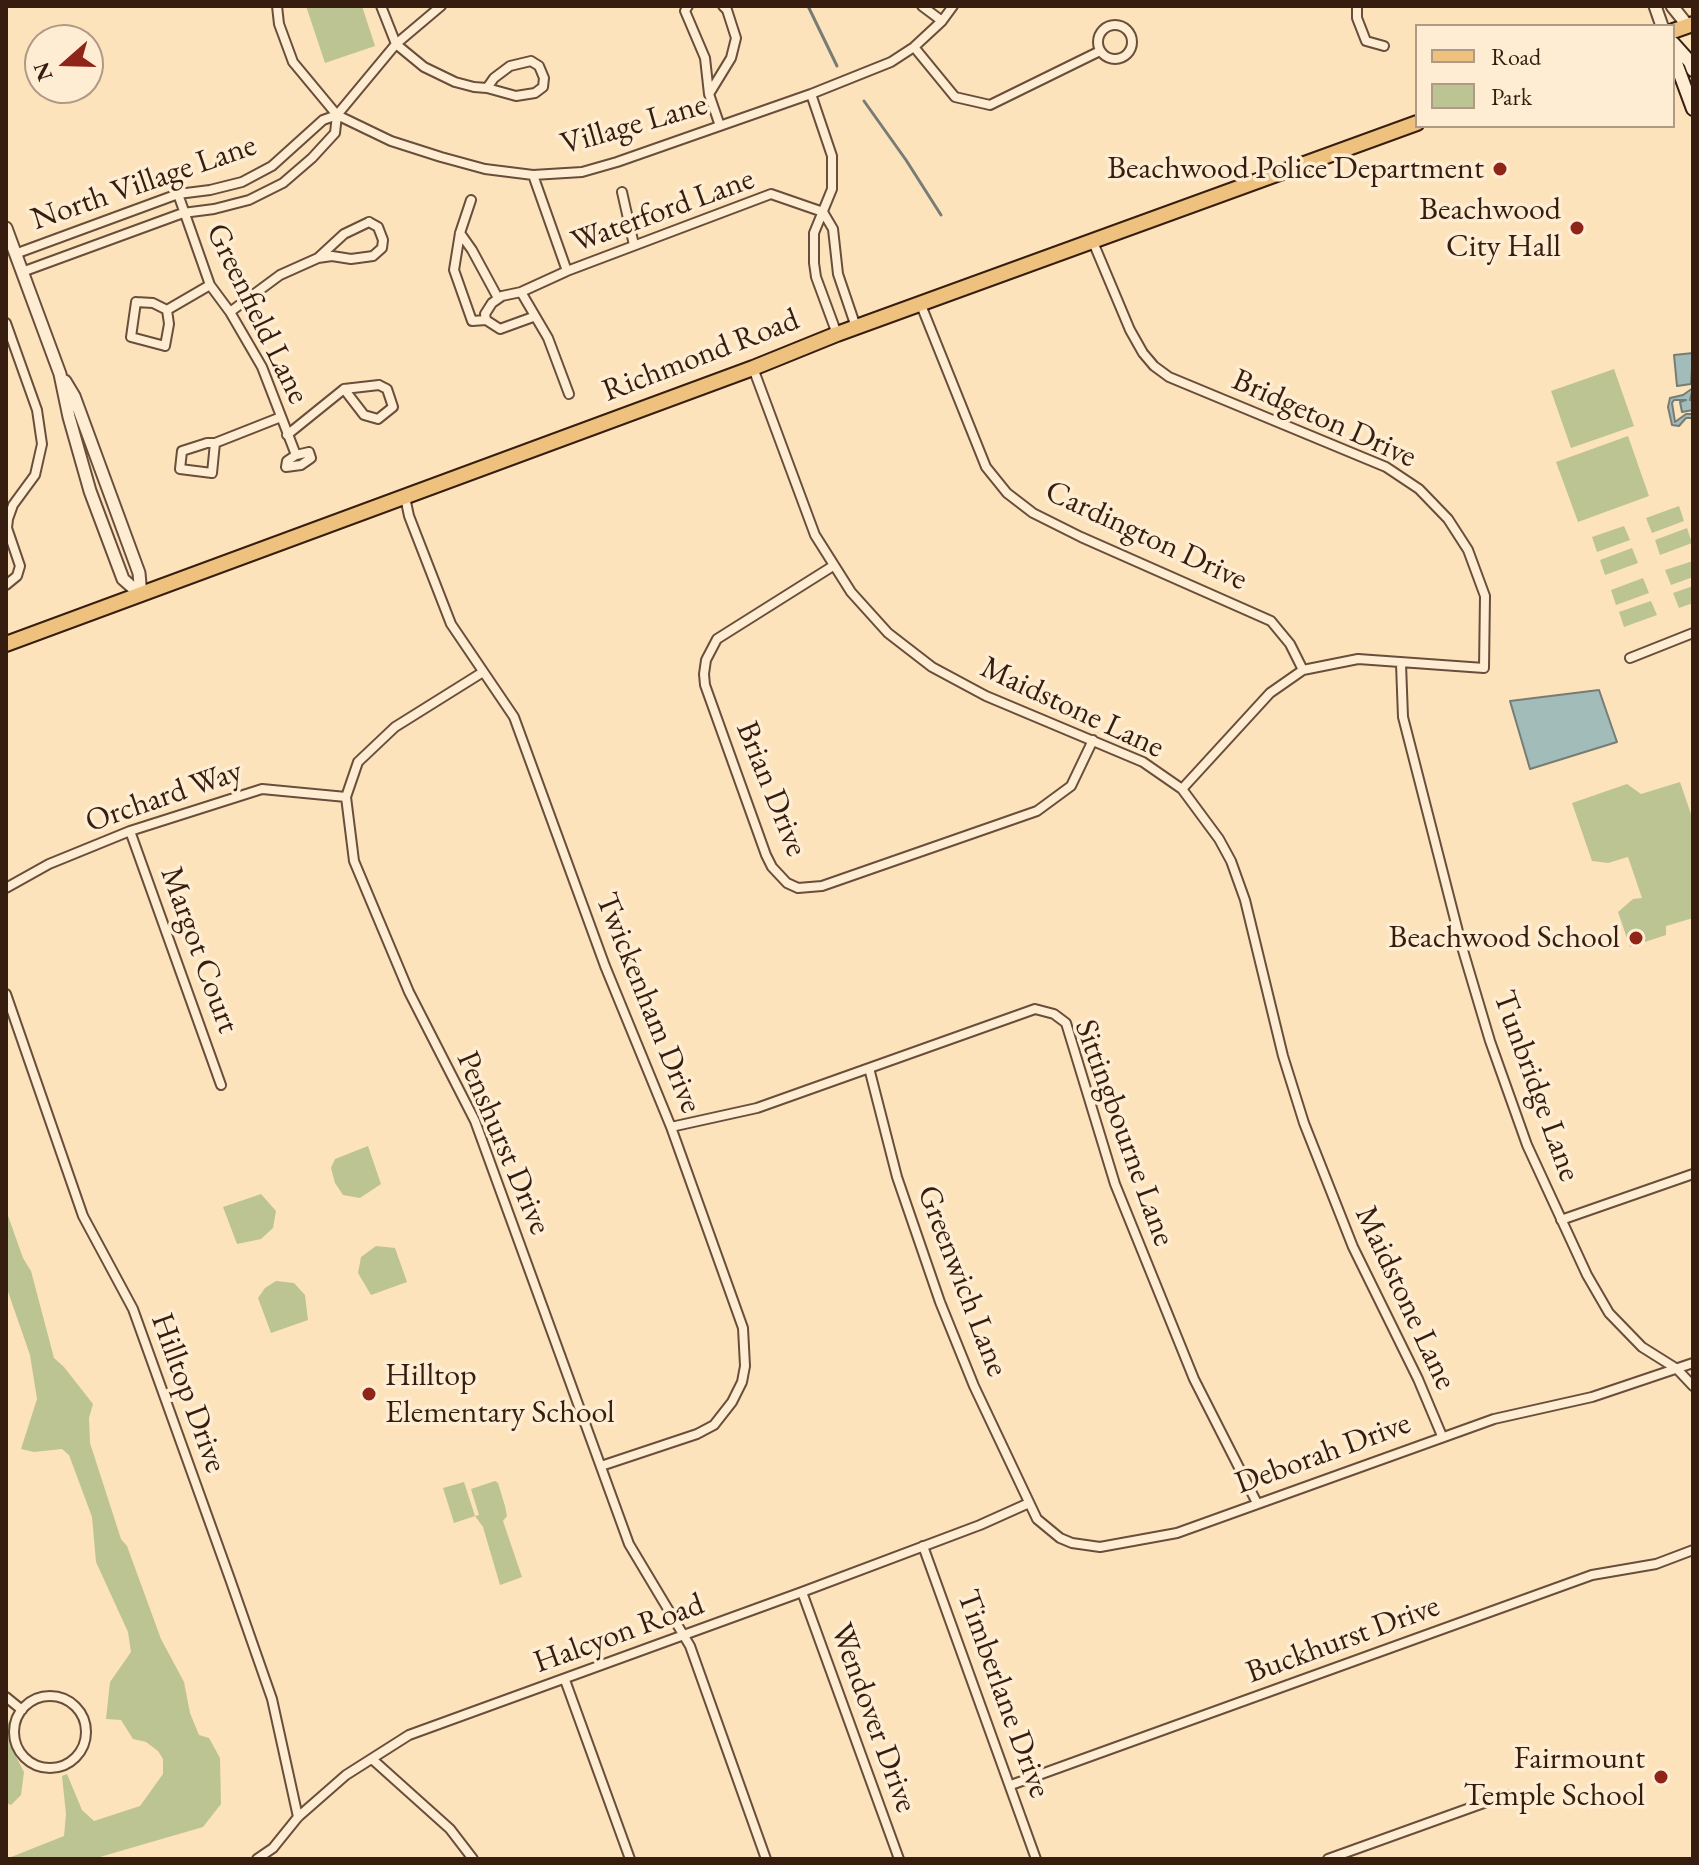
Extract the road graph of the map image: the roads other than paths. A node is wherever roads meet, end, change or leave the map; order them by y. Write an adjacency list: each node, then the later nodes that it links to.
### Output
1 (277, 6): 24 (street, Village Lane)
2 (381, 6): 13 (street)
3 (441, 6): 13 (street)
4 (688, 6): 21 (street)
5 (723, 6): 21 (street)
6 (922, 6): 11 (street)
7 (953, 6): 11 (street, Village Lane)
8 (1357, 6): 15 (street)
9 (1672, 6): 12 (street)
10 (1681, 6): 12 (street)
11 (942, 21): 16 (street, Village Lane)
12 (1691, 29)
13 (396, 44): 20 (street); 24 (street)
14 (1675, 45): 19 (main road)
15 (1384, 46)
16 (914, 47): 17 (street); 22 (street, Village Lane)
17 (1100, 51): 17 (street)
18 (1675, 60): 23 (main road)
19 (1693, 70)
20 (487, 88): 20 (street)
21 (709, 94): 26 (street)
22 (811, 94): 26 (street, Village Lane); 31 (street)
23 (1693, 109)
24 (337, 115): 27 (street, Village Lane); 29 (street, North Village Lane); 32 (street, North Village Lane)
25 (1415, 124): 35 (main road, Richmond Road)
26 (720, 126): 27 (street, Village Lane)
27 (533, 175): 39 (street)
28 (622, 192): 36 (street)
29 (178, 194): 32 (street, Greenfield Lane); 37 (street, North Village Lane)
30 (471, 200): 34 (street)
31 (823, 212): 36 (street, Waterford Lane); 50 (street); 51 (street)
32 (183, 213): 40 (street, North Village Lane); 41 (street, Greenfield Lane)
33 (6, 228): 37 (street)
34 (460, 233): 43 (street); 48 (street)
35 (1093, 242): 44 (main road, Richmond Road); 67 (street, Bridgeton Drive)
36 (634, 245): 39 (street, Waterford Lane)
37 (15, 254): 40 (street)
38 (318, 258): 38 (street); 46 (street)
39 (567, 271): 42 (street, Waterford Lane)
40 (22, 272): 53 (street)
41 (210, 285): 45 (street); 46 (street, Greenfield Lane)
42 (521, 292): 43 (street, Waterford Lane); 47 (street)
43 (498, 298): 48 (street)
44 (921, 305): 50 (main road, Richmond Road); 68 (street, Cardington Drive)
45 (167, 310): 45 (street)
46 (230, 312): 56 (street, Greenfield Lane)
47 (533, 317): 48 (street); 55 (street)
48 (486, 320)
49 (6, 323): 62 (street)
50 (856, 327): 51 (main road, Richmond Road)
51 (837, 334): 52 (main road, Richmond Road)
52 (753, 368): 60 (main road, Richmond Road); 61 (street, Maidstone Lane)
53 (60, 374): 63 (street); 63 (street)
54 (344, 389): 54 (street); 57 (street)
55 (569, 394)
56 (281, 417): 57 (street, Greenfield Lane); 58 (street)
57 (287, 435): 59 (street, Greenfield Lane)
58 (215, 443): 58 (street)
59 (296, 455)
60 (405, 497): 63 (main road, Richmond Road); 69 (street, Twickenham Drive)
61 (833, 566): 70 (street, Maidstone Lane); 70 (street, Brian Drive)
62 (6, 585)
63 (141, 595): 65 (main road, Richmond Road)
64 (1693, 633): 66 (street)
65 (6, 644)
66 (1630, 658)
67 (1401, 664): 68 (street); 80 (street, Tunbridge Lane)
68 (1303, 670): 71 (street)
69 (483, 672): 72 (street, Penshurst Drive); 78 (street, Twickenham Drive)
70 (1093, 740): 71 (street, Maidstone Lane)
71 (1182, 789): 84 (street, Maidstone Lane)
72 (346, 797): 73 (street, Orchard Way); 85 (street, Penshurst Drive)
73 (130, 831): 74 (street, Orchard Way); 77 (street, Margot Court)
74 (6, 888)
75 (6, 994): 98 (street, Hilltop Drive)
76 (869, 1068): 78 (street, Sittingbourne Lane); 86 (street, Greenwich Lane); 87 (street, Sittingbourne Lane)
77 (221, 1085)
78 (671, 1127): 85 (street, Twickenham Drive)
79 (1693, 1174): 80 (street)
80 (1561, 1220): 82 (street, Tunbridge Lane)
81 (1693, 1363): 82 (street, Deborah Drive)
82 (1677, 1369): 83 (street, Tunbridge Lane); 84 (street, Deborah Drive)
83 (1693, 1386)
84 (1442, 1436): 87 (street, Deborah Drive)
85 (601, 1466): 91 (street, Penshurst Drive)
86 (1029, 1503): 87 (street, Deborah Drive); 88 (street, Halcyon Road)
87 (1257, 1503)
88 (923, 1546): 90 (street, Halcyon Road); 96 (street, Timberlane Drive)
89 (1693, 1550): 96 (street, Buckhurst Drive)
90 (802, 1592): 91 (street, Halcyon Road); 103 (street, Wendover Drive)
91 (684, 1636): 92 (street, Halcyon Road); 102 (street, Penshurst Drive)
92 (565, 1680): 95 (street, Halcyon Road); 101 (street)
93 (6, 1697): 94 (street)
94 (22, 1710): 94 (street)
95 (372, 1759): 98 (street, Halcyon Road); 100 (street)
96 (1011, 1785): 104 (street, Timberlane Drive)
97 (1537, 1801): 105 (street)
98 (298, 1817): 99 (street, Halcyon Road)
99 (262, 1858)
100 (473, 1859)
101 (630, 1859)
102 (766, 1859)
103 (899, 1859)
104 (1036, 1859)
105 (1328, 1859)

